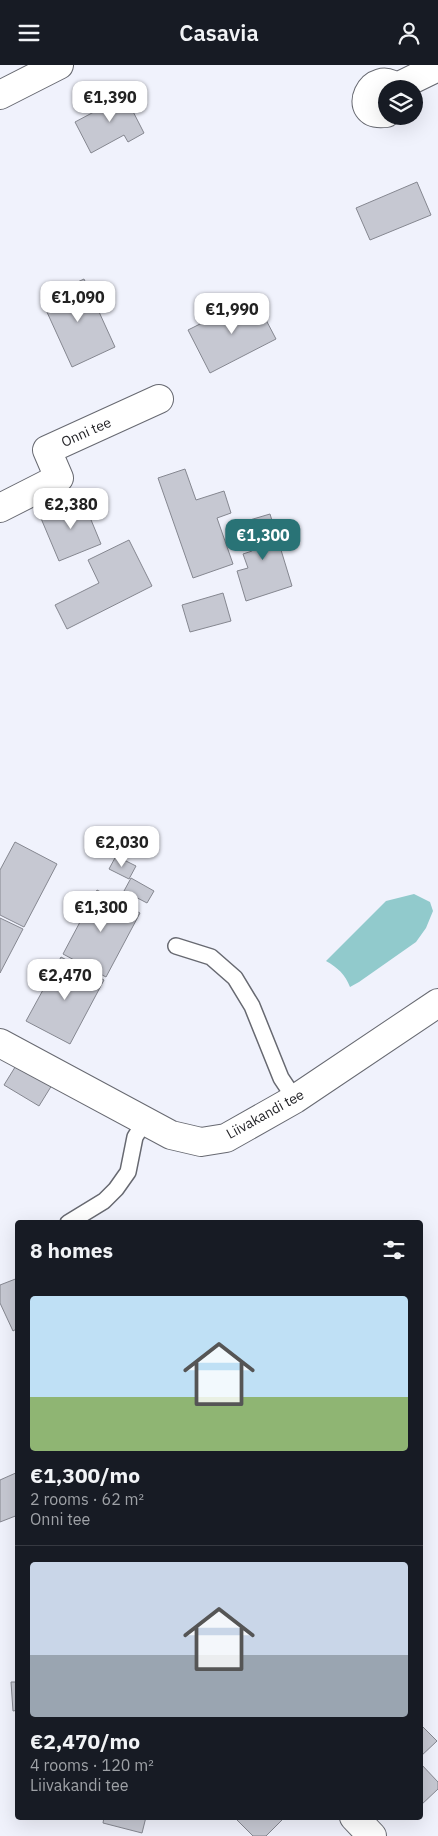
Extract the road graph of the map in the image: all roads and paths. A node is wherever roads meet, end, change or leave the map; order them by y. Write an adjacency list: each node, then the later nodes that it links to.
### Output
1 (59, 65): 5 (street)
2 (438, 67): 3 (street)
3 (390, 80)
4 (378, 81): 6 (street)
5 (0, 95)
6 (378, 114)
7 (159, 399): 8 (street, Onni tee)
8 (0, 508)
9 (176, 946): 12 (lane)
10 (438, 1003): 12 (street, Liivakandi tee)
11 (0, 1043): 13 (street, Liivakandi tee)
12 (295, 1099): 13 (street, Liivakandi tee)
13 (145, 1121): 14 (lane)
14 (73, 1220)
15 (357, 1820): 16 (street)
16 (372, 1836)

